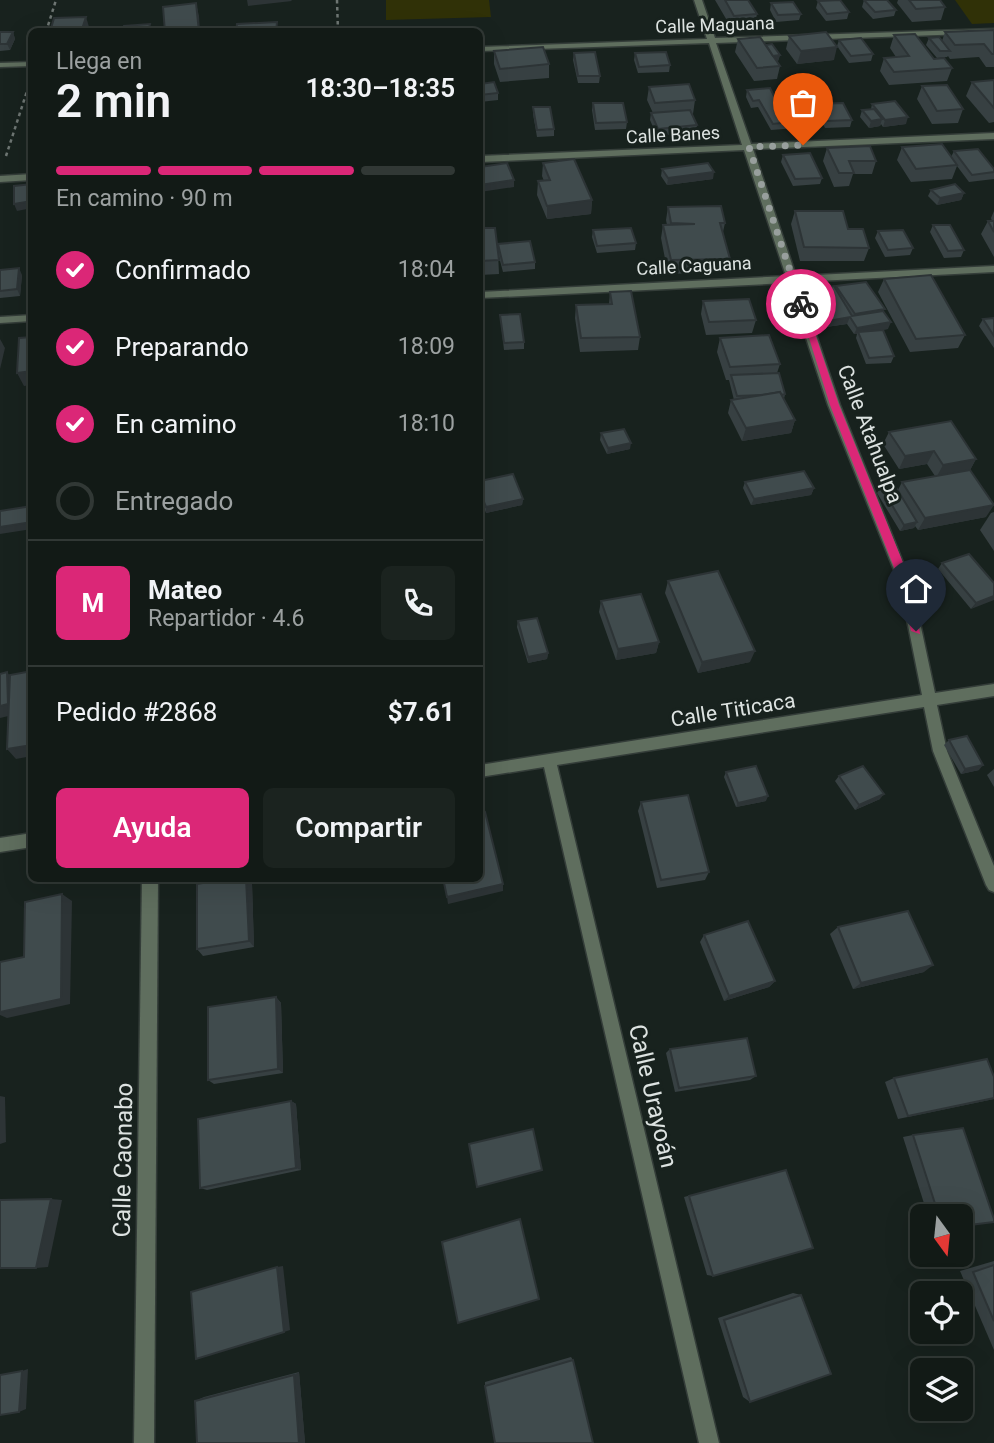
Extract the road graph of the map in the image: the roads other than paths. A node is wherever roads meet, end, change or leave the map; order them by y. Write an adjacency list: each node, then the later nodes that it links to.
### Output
1 (698, 0): 3 (street, Calle Atahualpa)
2 (994, 31): 3 (street, Calle Maguana)
3 (714, 40): 4 (street, Calle Maguana); 8 (street, Calle Atahualpa)
4 (483, 49)
5 (28, 64): 6 (street)
6 (0, 65)
7 (994, 136): 8 (street, Calle Banes)
8 (749, 147): 9 (street, Calle Banes); 13 (street, Calle Atahualpa)
9 (483, 159)
10 (28, 177): 11 (street)
11 (0, 178)
12 (994, 270): 13 (street, Calle Caguana)
13 (793, 279): 14 (street, Calle Caguana); 18 (street, Calle Atahualpa)
14 (483, 295)
15 (28, 318): 16 (street)
16 (0, 320)
17 (994, 690): 18 (street, Calle Titicaca)
18 (931, 700): 19 (street, Calle Titicaca); 24 (street, Calle Atahualpa)
19 (550, 760): 20 (street, Calle Titicaca); 26 (street, Calle Urayoán)
20 (483, 771)
21 (28, 842): 22 (street)
22 (0, 845)
23 (150, 882): 25 (street, Calle Caonabo)
24 (994, 885)
25 (145, 1443)
26 (709, 1443)

